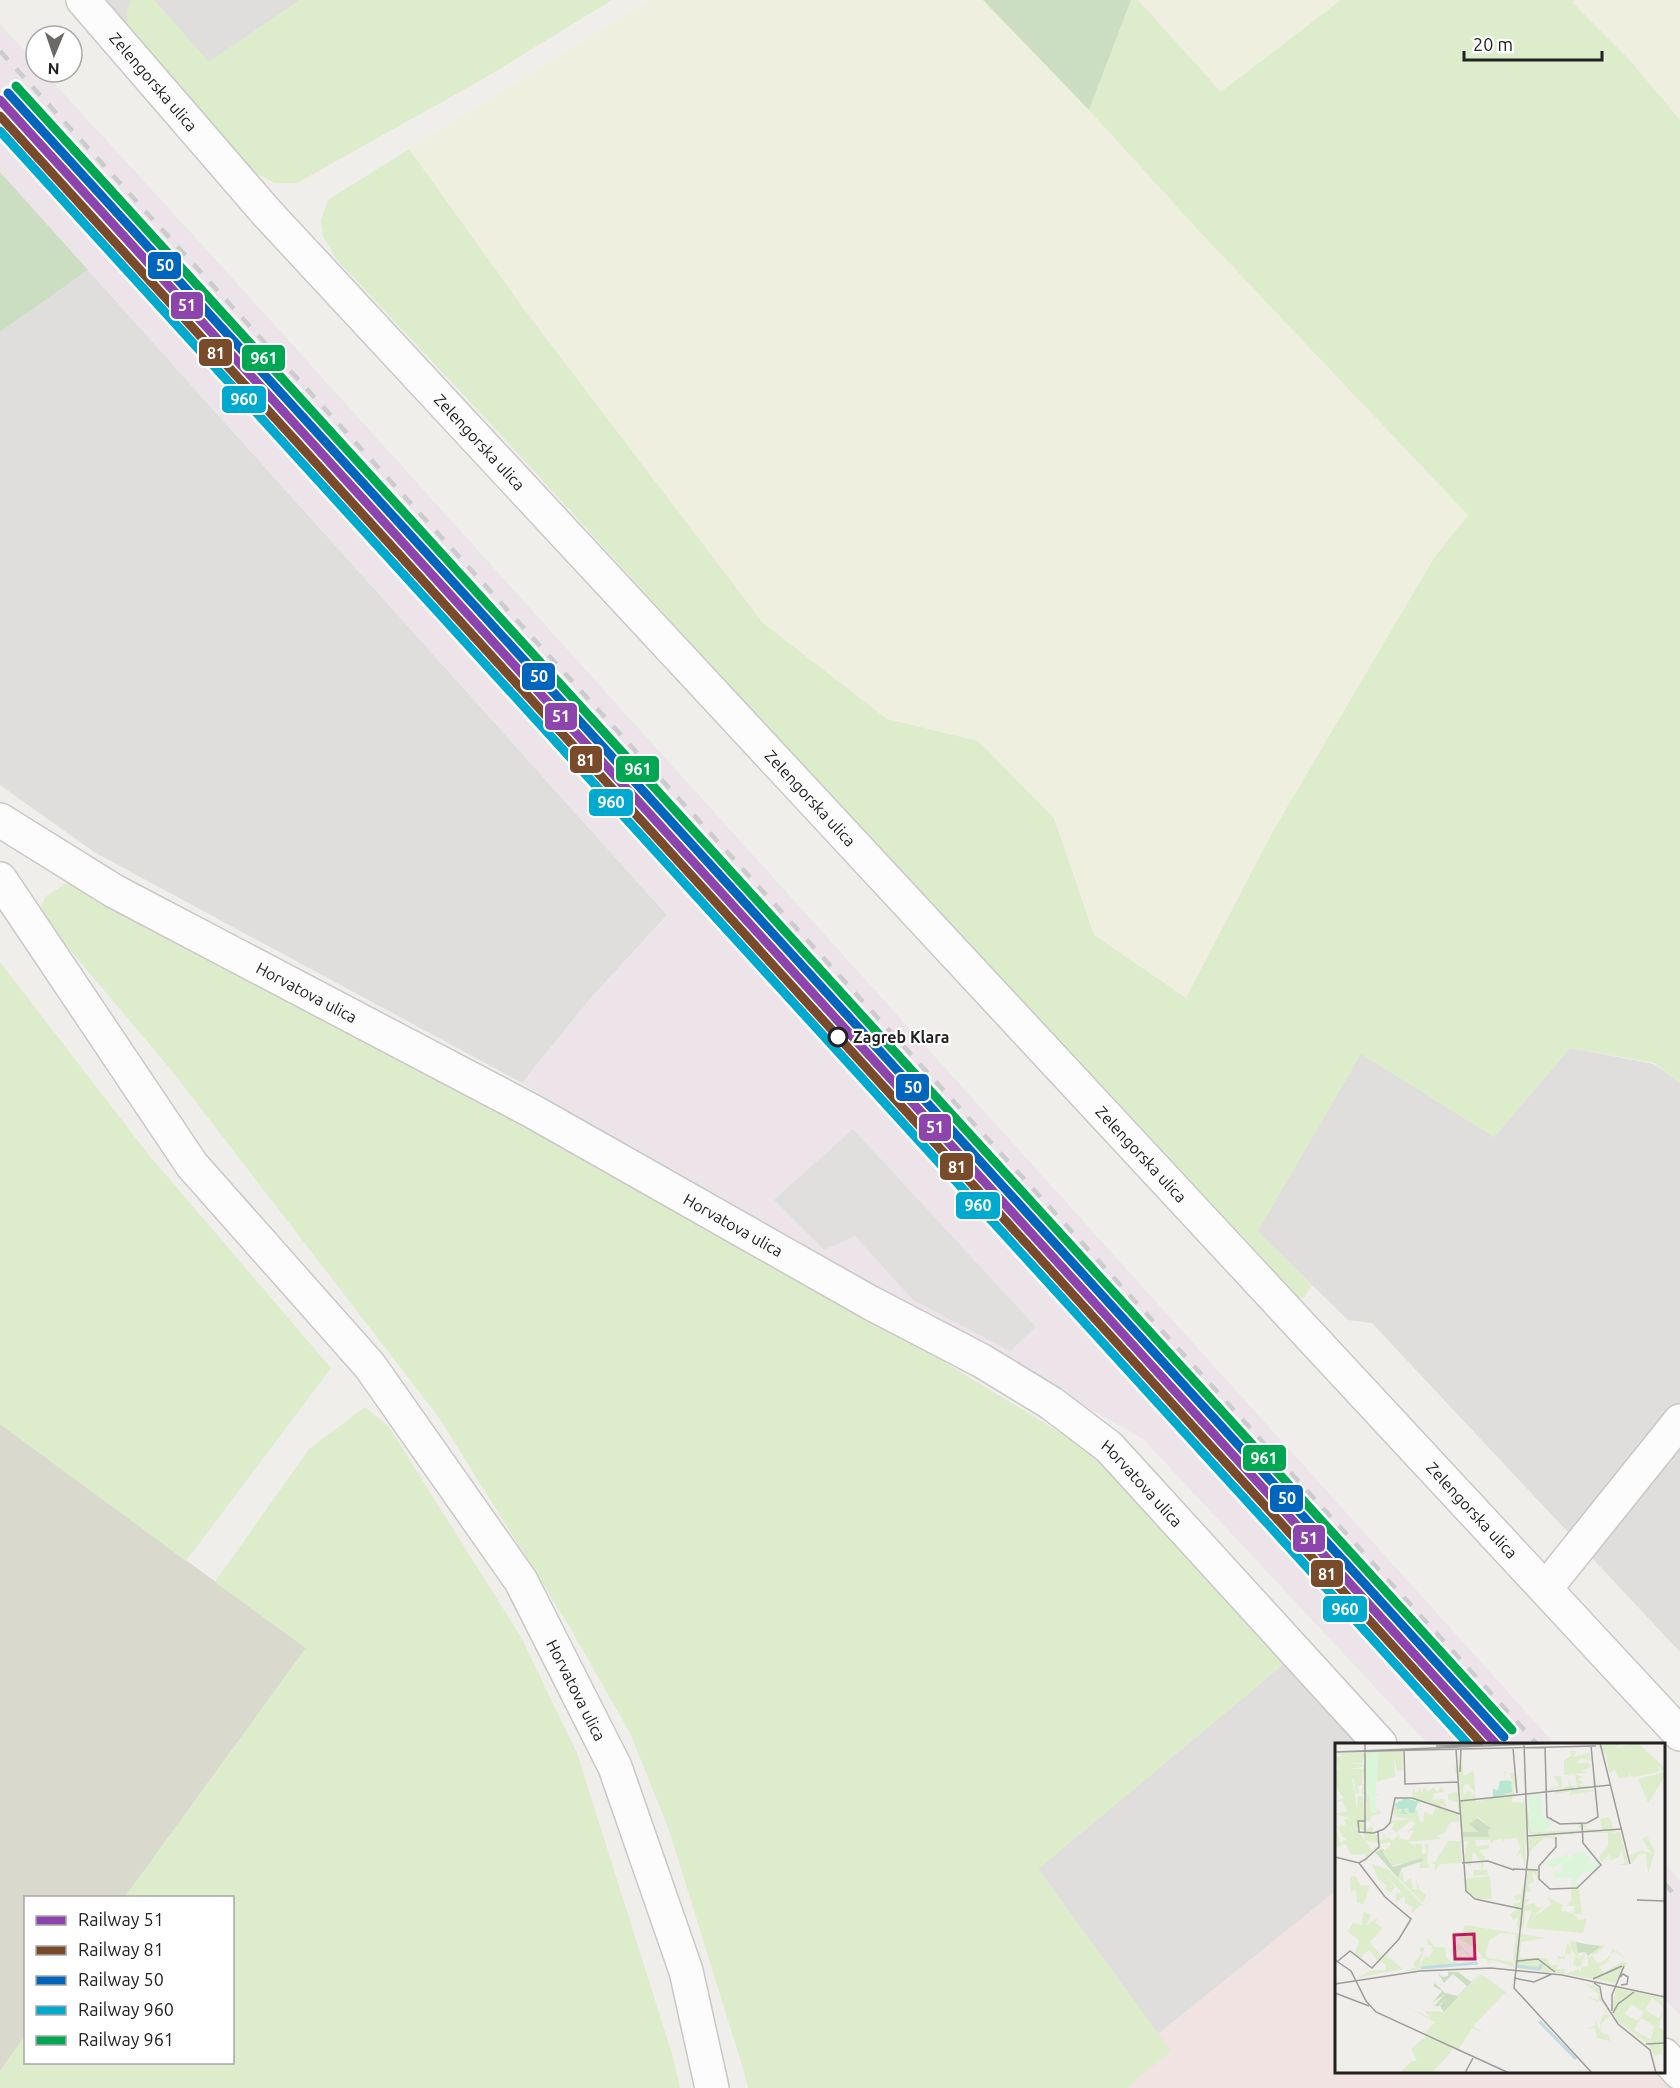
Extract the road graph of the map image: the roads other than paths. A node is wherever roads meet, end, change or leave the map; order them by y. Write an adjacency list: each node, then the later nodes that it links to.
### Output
1 (83, 0): 5 (street, Zelengorska ulica)
2 (0, 820): 7 (street, Horvatova ulica)
3 (0, 879): 10 (street, Horvatova ulica)
4 (1680, 1421): 5 (street)
5 (1546, 1588): 6 (street, Zelengorska ulica)
6 (1680, 1734)
7 (1379, 1743)
8 (1665, 2056): 9 (street)
9 (1680, 2073)
10 (712, 2088)

